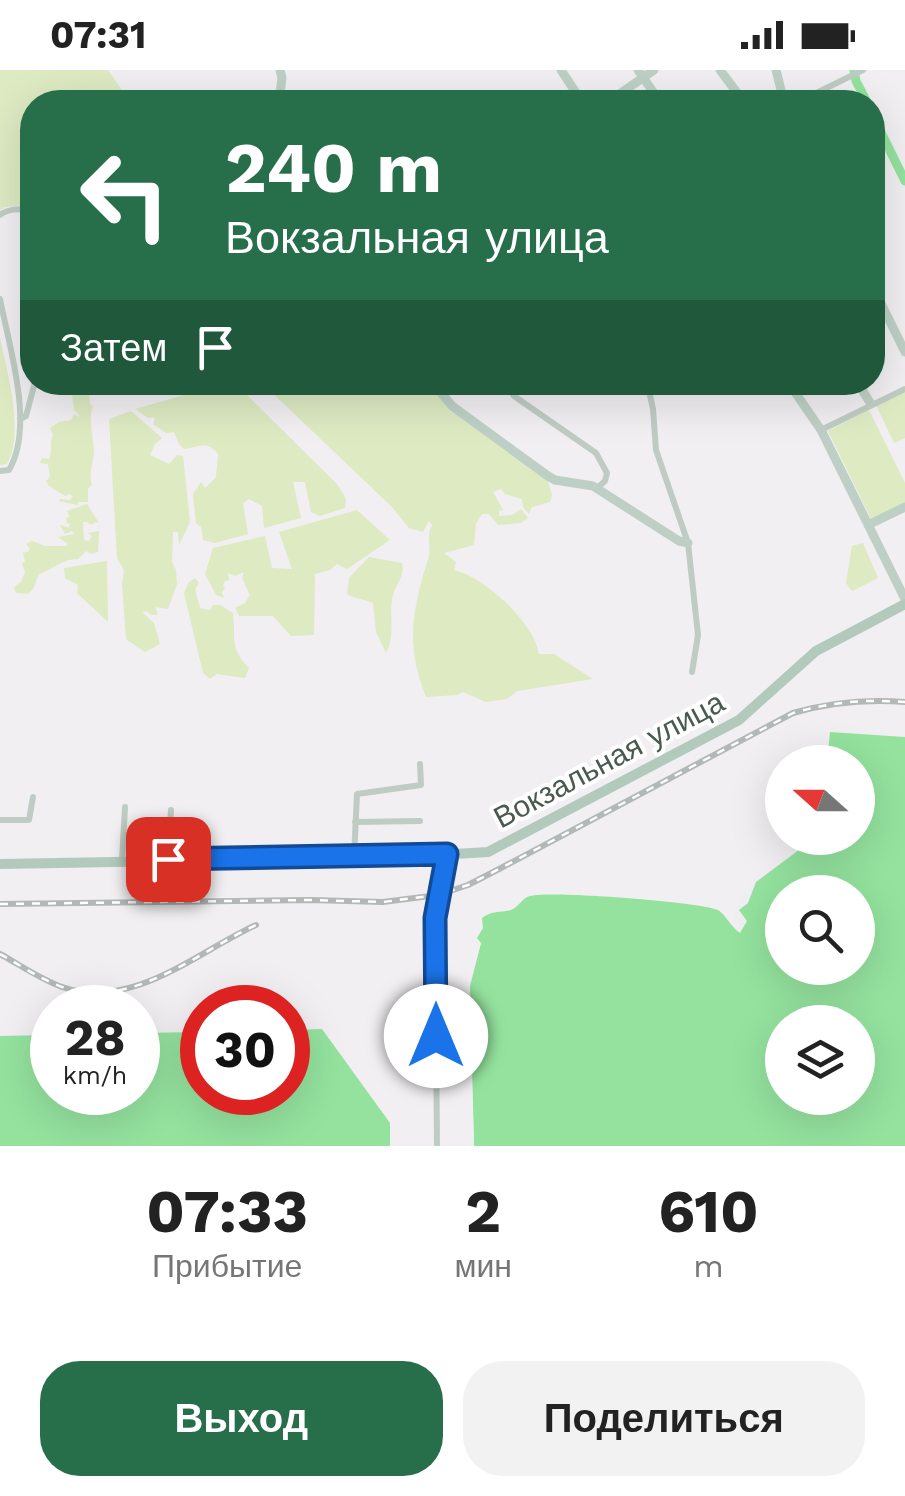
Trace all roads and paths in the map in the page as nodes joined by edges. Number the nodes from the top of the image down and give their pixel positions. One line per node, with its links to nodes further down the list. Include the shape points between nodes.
1 (654, 70): 3 (main road)
2 (862, 71): 4 (street)
3 (641, 74)
4 (823, 90)
5 (0, 299): 16 (street)
6 (885, 311): 7 (main road)
7 (905, 352)
8 (905, 390): 15 (street)
9 (32, 395): 16 (street)
10 (443, 395): 19 (main road, via 548,476)
11 (513, 395): 19 (street, via 596,453 608,473)
12 (650, 395): 22 (street, via 656,450)
13 (797, 395): 17 (main road)
14 (865, 395): 15 (main road)
15 (871, 404): 17 (street)
16 (20, 419): 18 (street, via 15,459)
17 (821, 430): 21 (main road)
18 (0, 471)
19 (597, 488): 22 (main road)
20 (905, 508): 21 (main road)
21 (868, 525): 23 (main road)
22 (688, 543): 24 (street, via 698,635)
23 (905, 602): 32 (main road, Вокзальная улица, via 816,651 722,730 498,848)
24 (692, 672)
25 (420, 764): 31 (street, via 421,786 356,794)
26 (33, 798): 29 (street, via 30,820)
27 (124, 807): 35 (street)
28 (171, 810): 34 (street)
29 (0, 820)
30 (420, 821): 31 (street)
31 (355, 822): 33 (street)
32 (447, 854): 33 (main road, Вокзальная улица); 37 (street, via 435,918)
33 (354, 858): 34 (main road, Вокзальная улица)
34 (168, 859): 35 (main road, Вокзальная улица)
35 (122, 860): 36 (main road, Вокзальная улица)
36 (0, 864)
37 (438, 1146)

